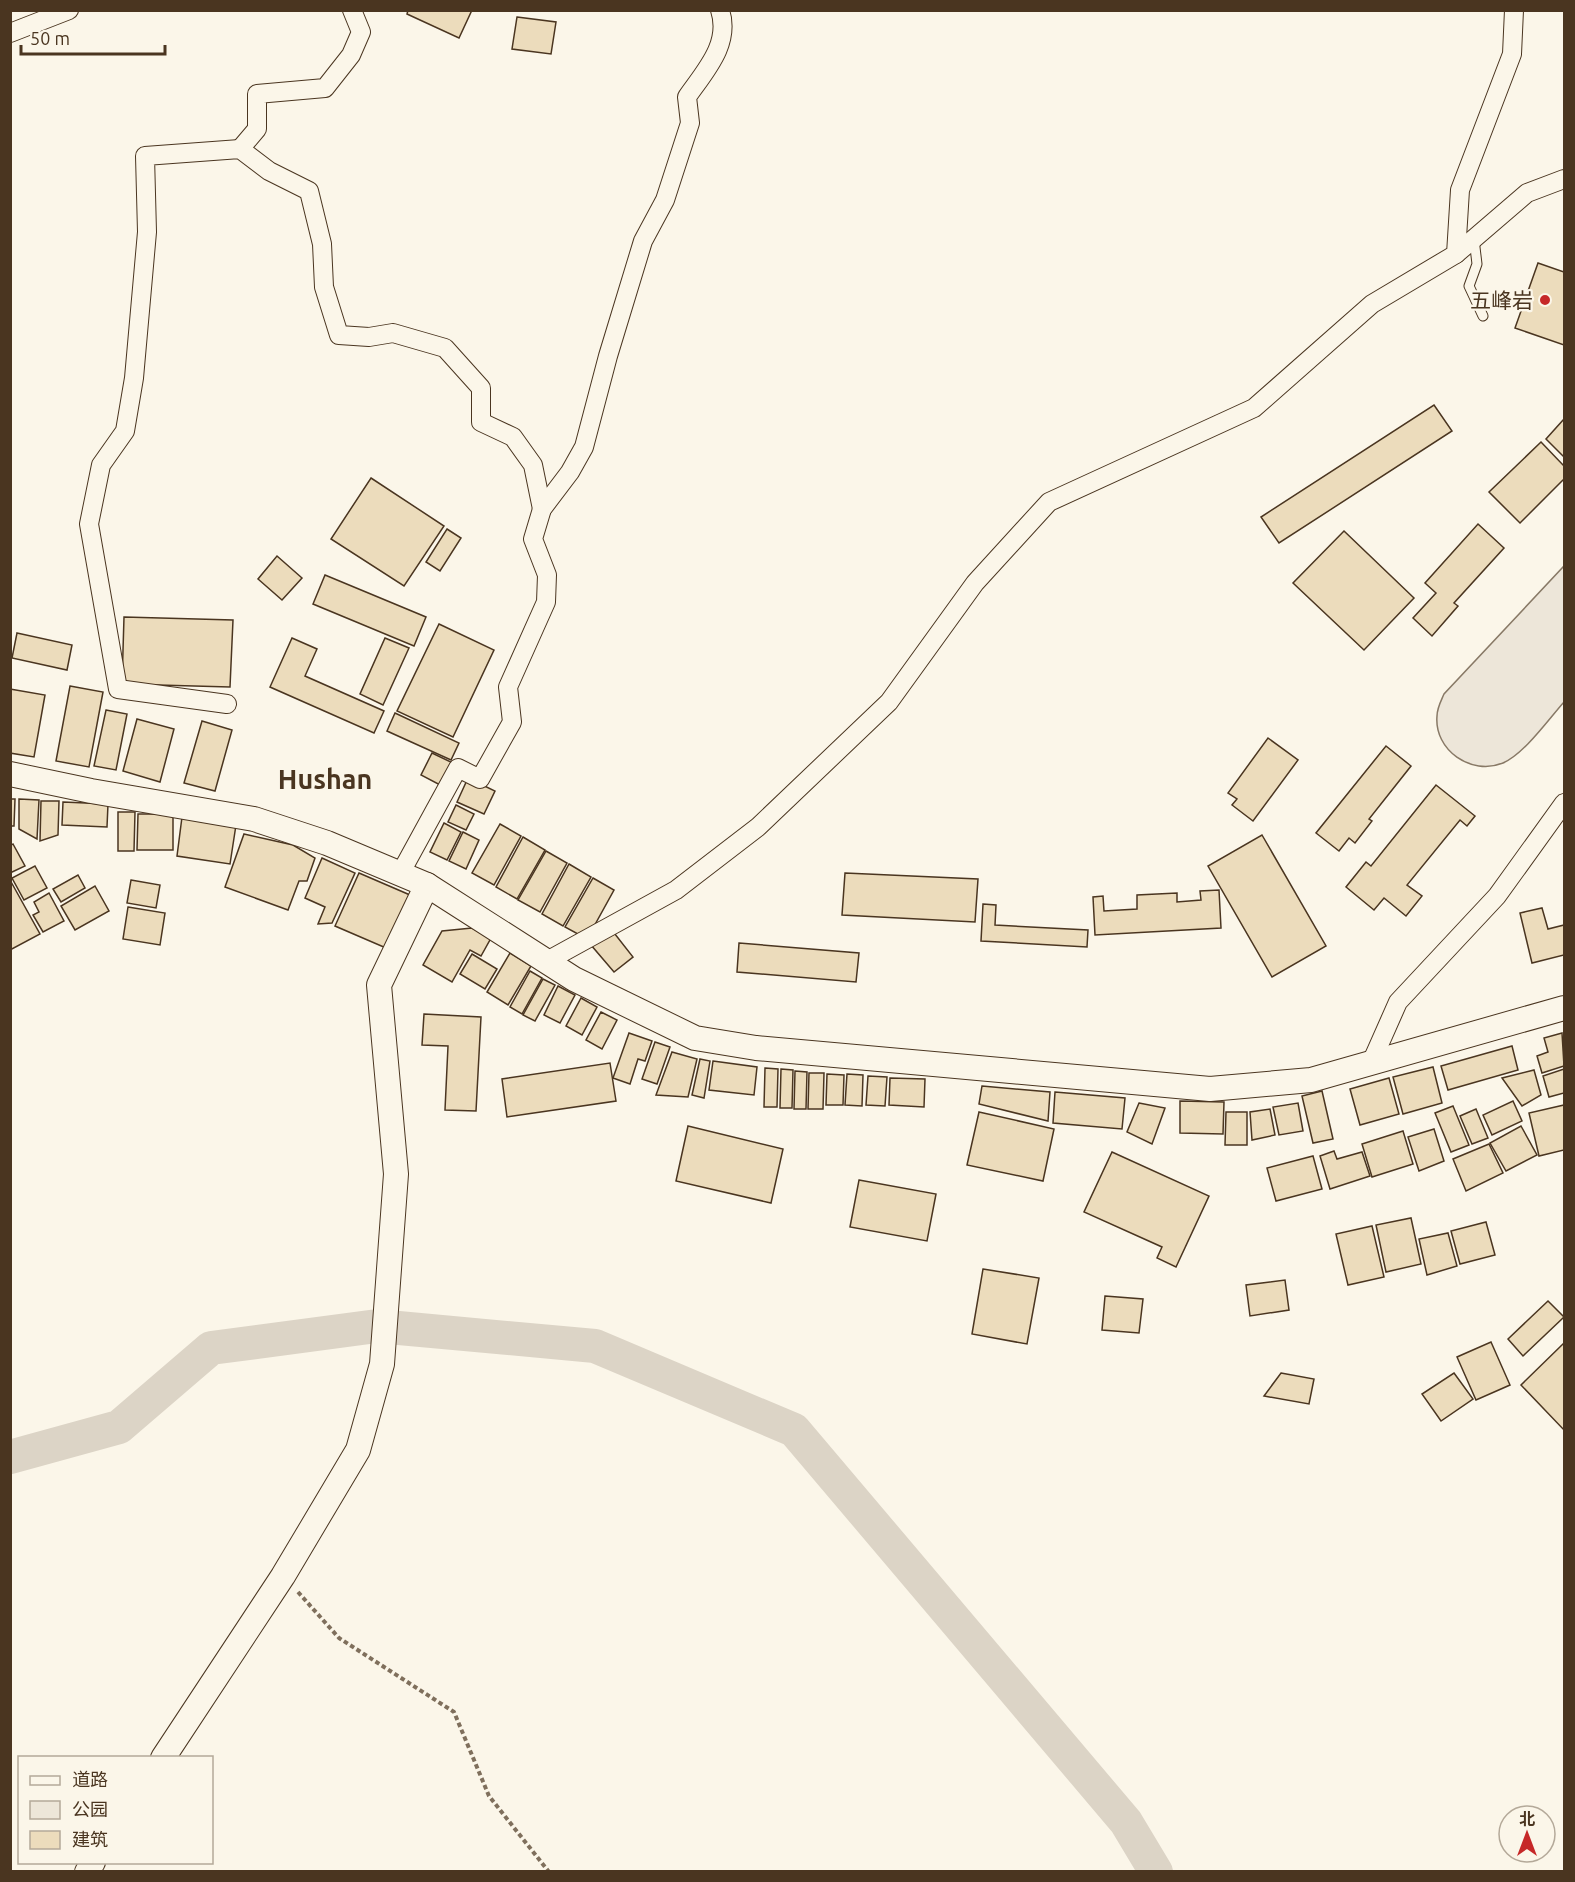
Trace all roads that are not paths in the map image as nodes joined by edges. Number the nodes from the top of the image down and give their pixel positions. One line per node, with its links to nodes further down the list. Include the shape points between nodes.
1 (69, 10): 5 (street)
2 (352, 10): 6 (street, via 361,32 351,55 325,88 257,94 257,129)
3 (720, 10): 11 (street, via 720,50 687,97 690,123 665,200 643,242 584,447)
4 (1514, 10): 9 (street, via 1512,54 1460,190)
5 (10, 33)
6 (240, 148): 11 (street, via 269,171 309,191 322,244 324,287 339,335 369,337 393,333 445,348 481,388 481,422 513,437 533,465); 12 (street, via 145,156 147,232 134,378 125,430 101,465 89,524 118,689)
7 (1564, 179): 8 (street, via 1527,193)
8 (1474, 239): 9 (street); 10 (lane, via 1477,264 1469,286)
9 (1456, 254): 17 (street, via 1372,304 1254,408 1049,502 975,583 889,702 758,827 676,890)
10 (1483, 316)
11 (542, 509): 15 (street, via 533,539 547,575 546,602 508,687 512,722 480,779 458,768)
12 (227, 704)
13 (10, 774): 15 (street, via 254,819 327,843)
14 (1564, 803): 19 (street, via 1497,896 1398,1002)
15 (400, 874): 16 (street)
16 (427, 885): 17 (street); 20 (street, via 379,985 396,1174 382,1364 358,1450 284,1576)
17 (547, 962): 19 (street, via 695,1038 756,1048 1210,1089 1311,1080)
18 (1564, 1008): 19 (street)
19 (1371, 1063)
20 (164, 1756)

